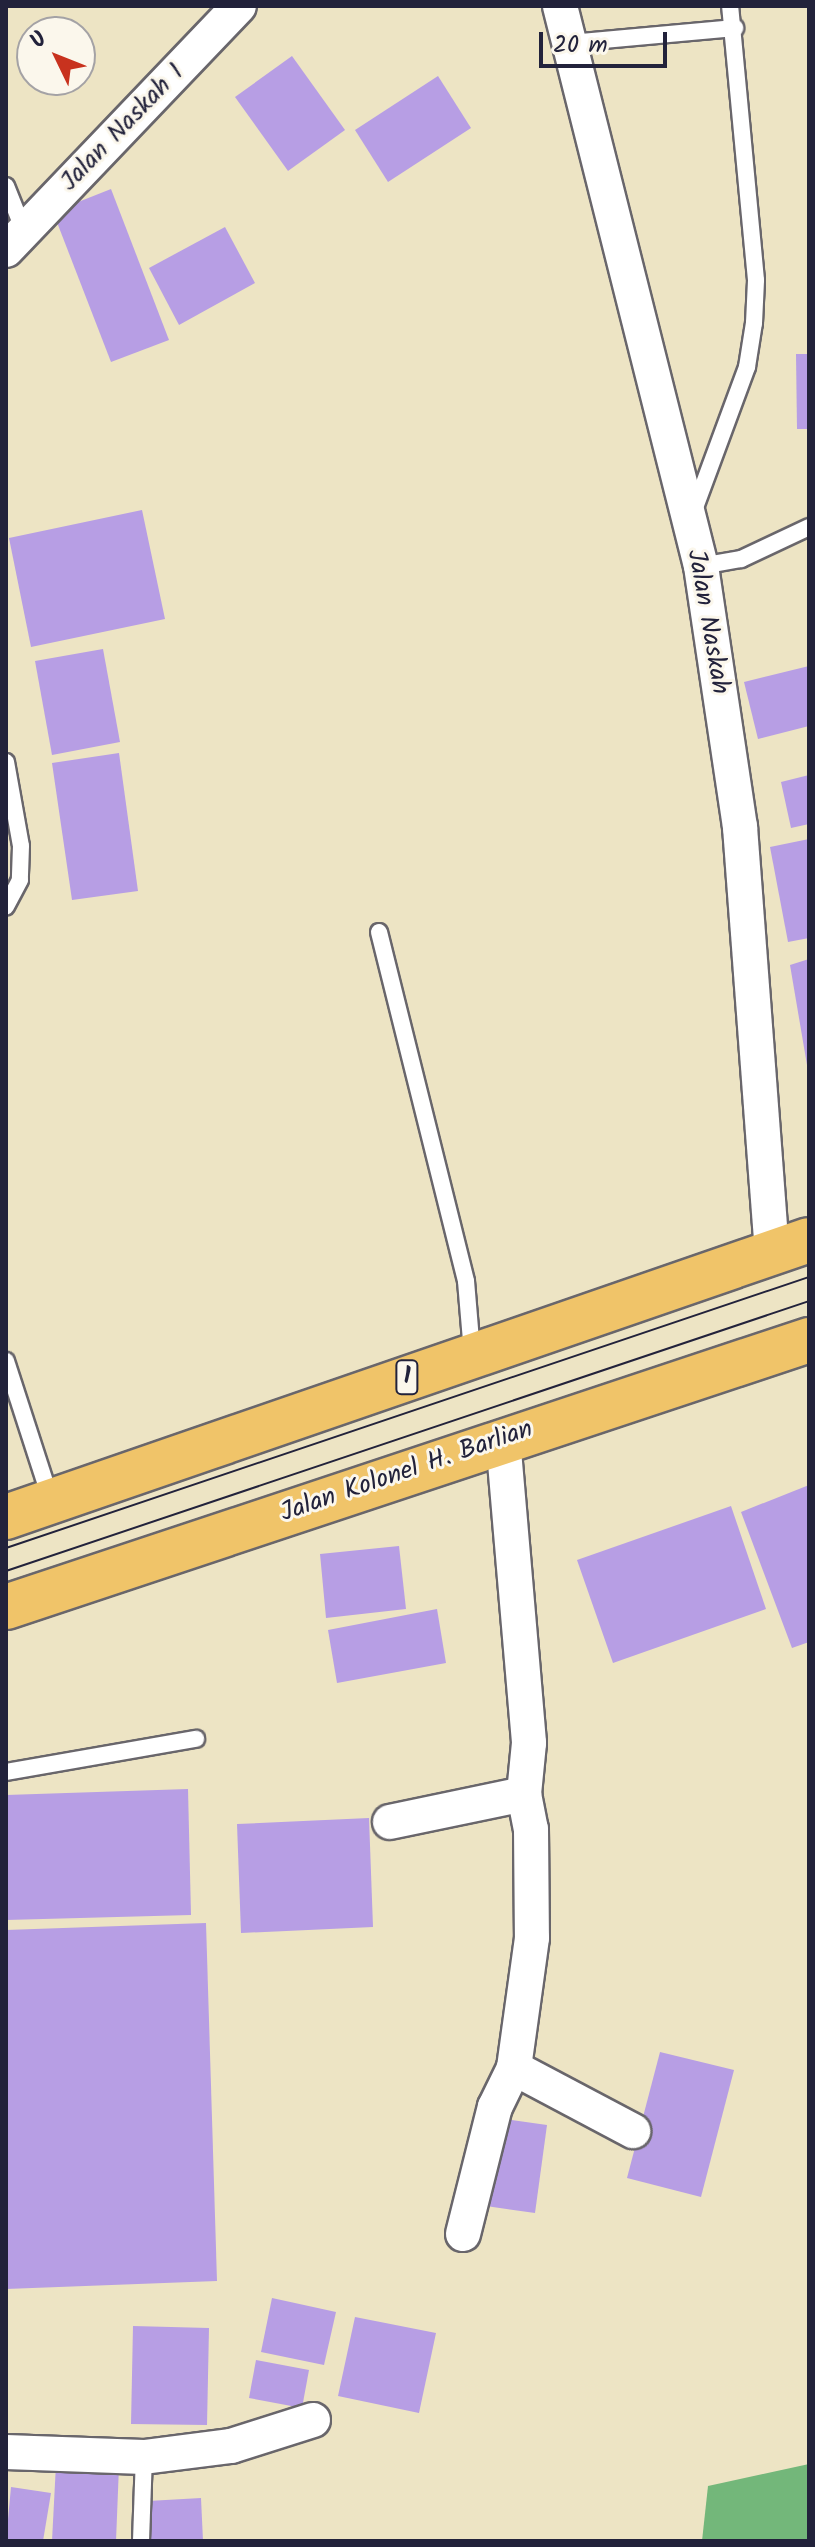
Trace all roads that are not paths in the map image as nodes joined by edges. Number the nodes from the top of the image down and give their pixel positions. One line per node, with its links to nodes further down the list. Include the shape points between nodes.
1 (239, 6): 7 (street, Jalan Naskah 1)
2 (560, 6): 5 (street, Jalan Naskah)
3 (730, 6): 4 (lane)
4 (735, 28): 5 (lane); 8 (lane, via 756,280 754,323 747,367)
5 (570, 43): 8 (street, Jalan Naskah)
6 (6, 186): 7 (lane)
7 (15, 241)
8 (688, 525): 10 (street, Jalan Naskah)
9 (809, 527): 10 (lane, via 741,559)
10 (701, 566): 14 (street, Jalan Naskah, via 740,827)
11 (6, 762): 12 (lane, via 21,846 20,880)
12 (6, 906)
13 (379, 932): 16 (lane, via 466,1281)
14 (790, 1246): 16 (highway, 1)
15 (809, 1340): 18 (highway, Jalan Kolonel H. Barlian)
16 (472, 1354): 19 (highway, 1)
17 (6, 1361): 19 (lane)
18 (503, 1439): 21 (highway, Jalan Kolonel H. Barlian); 24 (street, via 529,1743)
19 (51, 1502): 20 (highway, 1)
20 (6, 1517)
21 (6, 1607)
22 (196, 1739): 23 (lane)
23 (6, 1772)
24 (524, 1794): 25 (street); 26 (street, via 531,1829 532,1938)
25 (390, 1822)
26 (514, 2068): 27 (street); 28 (street, via 495,2107)
27 (633, 2131)
28 (463, 2234)
29 (313, 2420): 31 (street, via 231,2446)
30 (6, 2452): 31 (street)
31 (144, 2457): 32 (lane)
32 (141, 2541)

